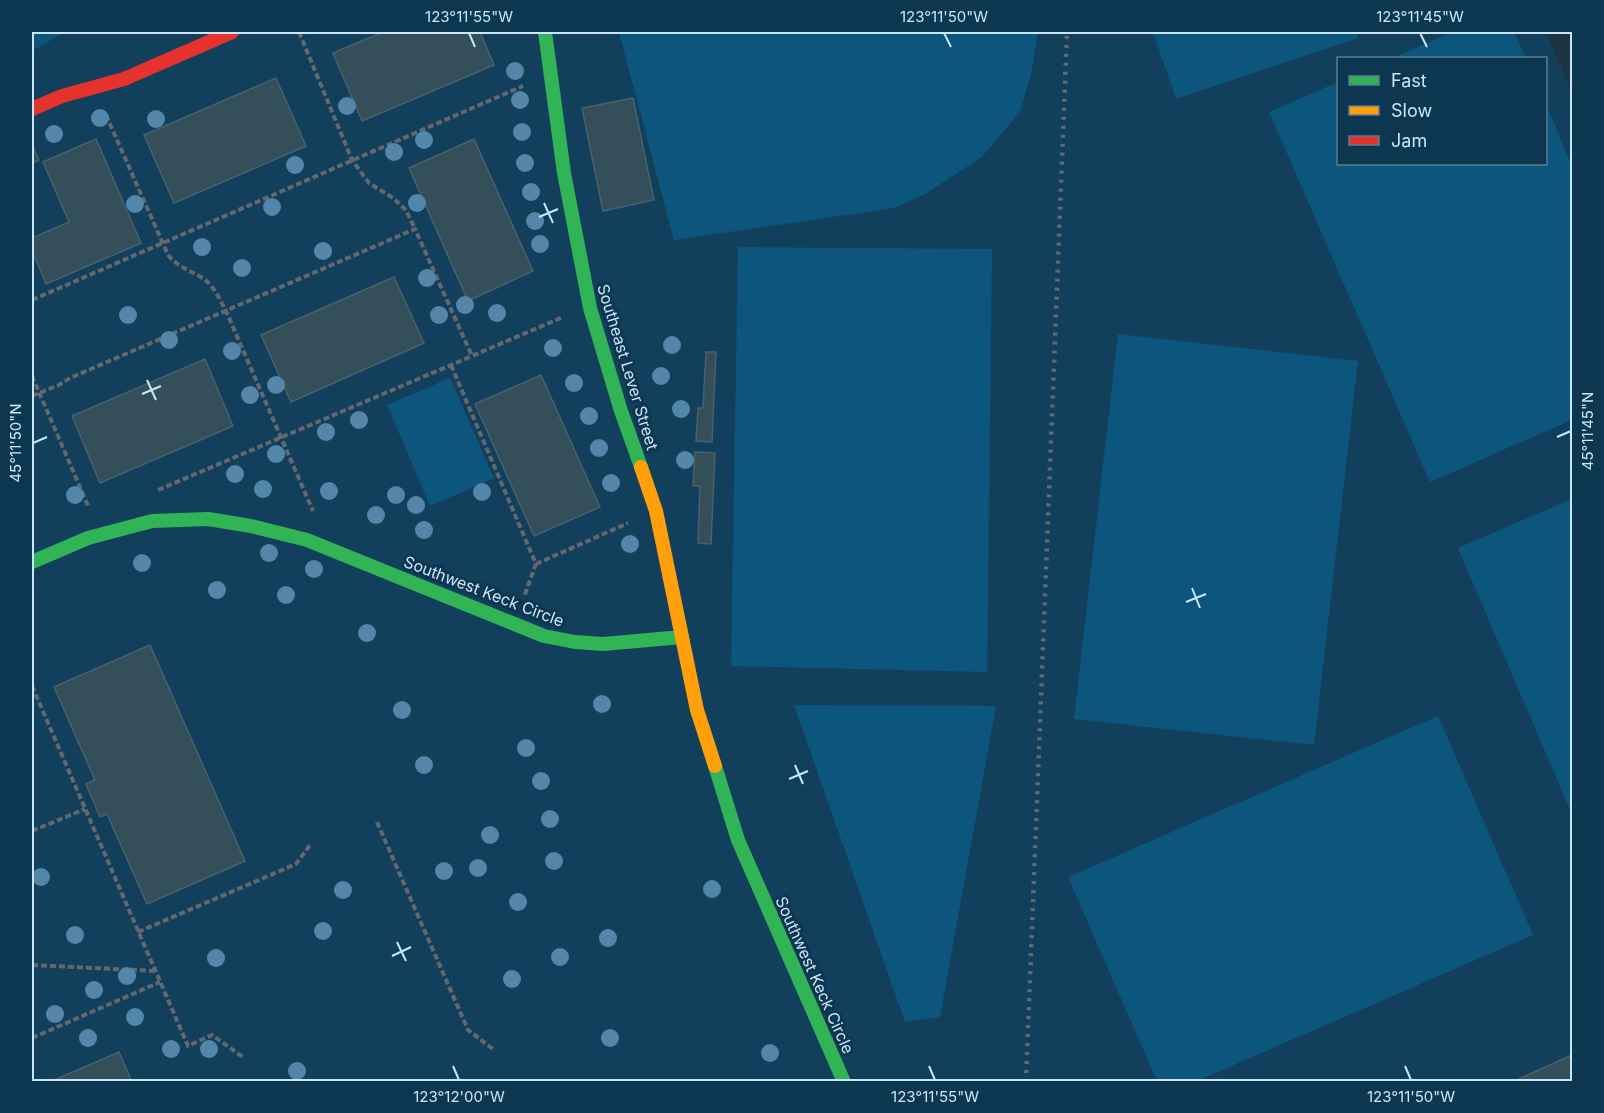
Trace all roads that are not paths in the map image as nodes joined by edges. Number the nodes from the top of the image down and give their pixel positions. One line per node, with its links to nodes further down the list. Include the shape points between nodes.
1 (232, 32): 3 (street, via 124,79 62,96)
2 (545, 32): 5 (street, Southeast Lever Street, via 564,173 591,308 656,511)
3 (32, 109)
4 (32, 562): 5 (street, Southwest Keck Circle, via 88,538 152,521 208,519 307,540 544,636 603,644)
5 (682, 638): 6 (street, Southwest Keck Circle, via 697,710 738,840)
6 (844, 1082)

